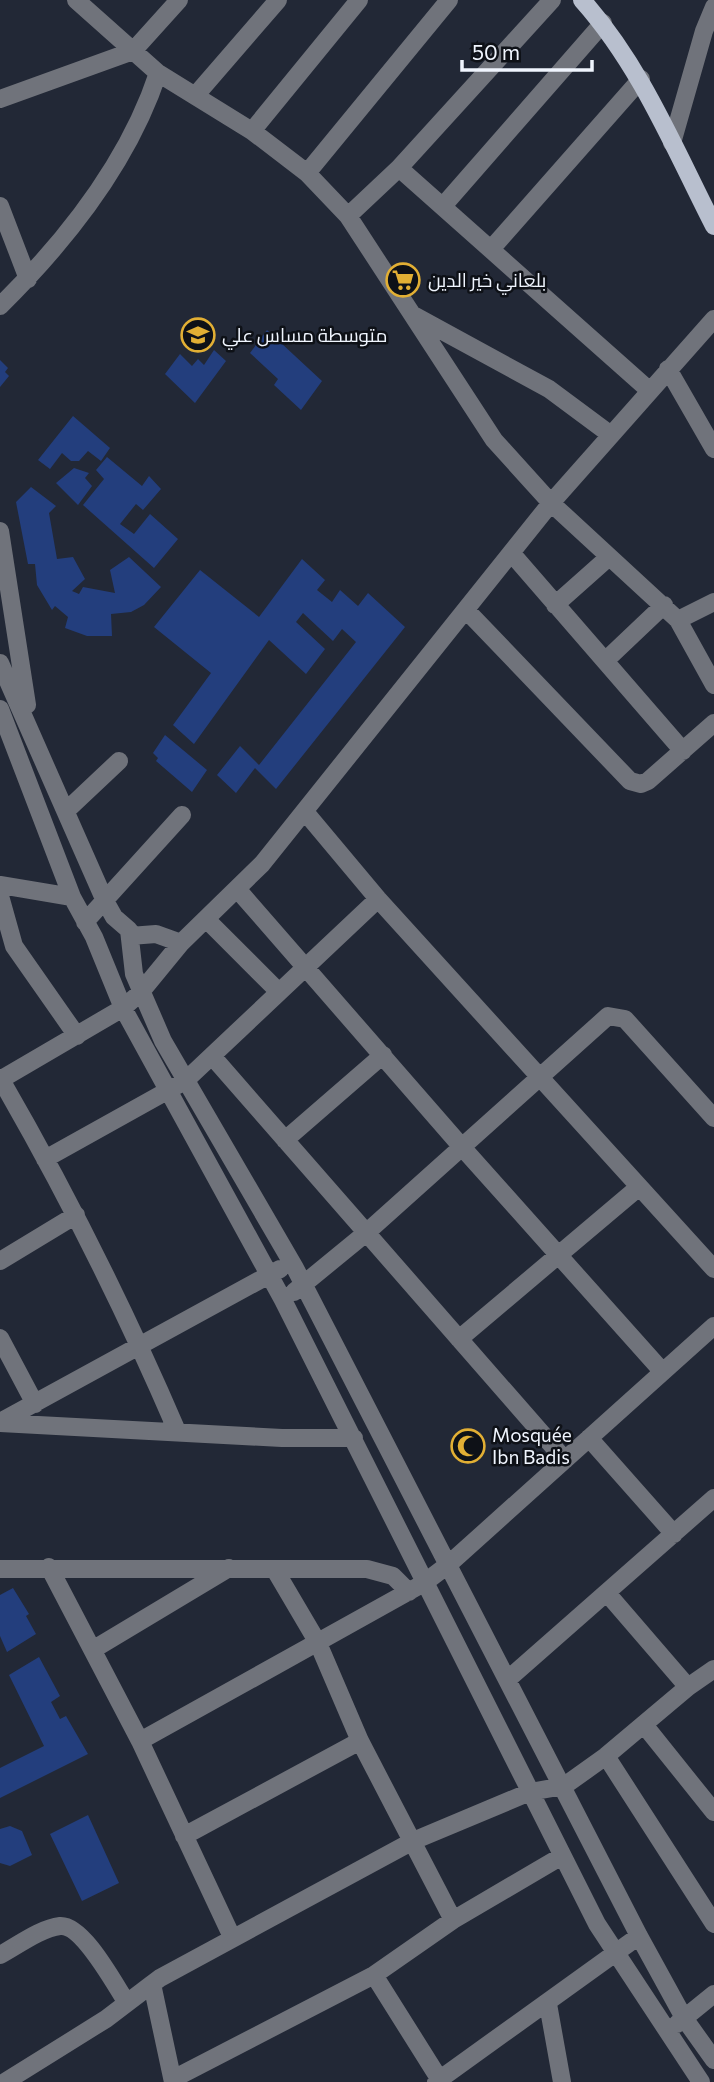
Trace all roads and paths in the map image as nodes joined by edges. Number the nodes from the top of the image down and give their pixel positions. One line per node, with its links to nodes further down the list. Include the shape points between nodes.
1 (76, 0): 10 (street)
2 (179, 0): 10 (street)
3 (278, 0): 13 (street)
4 (359, 0): 15 (street)
5 (449, 0): 18 (street)
6 (552, 0): 17 (street)
7 (582, 0): 9 (main road)
8 (714, 7): 16 (street)
9 (603, 23): 12 (main road); 20 (street)
10 (133, 51): 11 (street); 14 (street)
11 (158, 73): 13 (street); 24 (street, via 116,160)
12 (641, 79): 16 (main road); 23 (street)
13 (195, 96): 15 (street)
14 (0, 99)
15 (252, 131): 18 (street)
16 (672, 143): 22 (main road)
17 (400, 168): 20 (street); 21 (street)
18 (307, 173): 21 (street)
19 (0, 206): 24 (street)
20 (443, 206): 23 (street)
21 (348, 216): 26 (street)
22 (714, 226)
23 (492, 248): 29 (street)
24 (28, 279): 25 (street)
25 (0, 306)
26 (415, 316): 30 (street, via 549,389); 32 (street, via 494,440)
27 (714, 319): 28 (street)
28 (668, 369): 29 (street); 31 (street)
29 (650, 391): 30 (street)
30 (611, 435): 32 (street)
31 (714, 449)
32 (551, 503): 34 (street); 35 (street)
33 (0, 531): 46 (street)
34 (513, 555): 38 (street); 39 (street)
35 (609, 557): 37 (street); 38 (street)
36 (714, 602): 40 (street)
37 (664, 605): 40 (street); 41 (street)
38 (555, 606): 41 (street)
39 (467, 611): 48 (street, via 630,781 645,783); 51 (street)
40 (678, 620): 43 (street)
41 (605, 661): 48 (street)
42 (0, 663): 46 (street)
43 (714, 685)
44 (0, 709): 47 (street)
45 (714, 723): 48 (street)
46 (31, 730): 50 (street)
47 (5, 739): 56 (street)
48 (683, 751)
49 (119, 761): 50 (street)
50 (67, 810): 58 (street)
51 (306, 813): 54 (street); 57 (street)
52 (182, 815): 58 (street)
53 (0, 885): 56 (street)
54 (238, 890): 59 (street); 63 (street)
55 (0, 896): 67 (street, via 14,946)
56 (72, 897): 60 (street)
57 (378, 899): 63 (street); 70 (street)
58 (105, 901): 60 (street); 61 (street)
59 (206, 919): 62 (street); 64 (street)
60 (85, 922): 66 (street)
61 (130, 936): 62 (street, via 156,934); 65 (street, via 131,964)
62 (181, 943): 65 (street)
63 (305, 965): 64 (street); 68 (street)
64 (279, 992): 69 (street)
65 (140, 993): 66 (street); 72 (street)
66 (123, 1008): 67 (street); 73 (street)
67 (77, 1036): 71 (street)
68 (383, 1055): 75 (street); 76 (street)
69 (212, 1056): 72 (street); 75 (street)
70 (538, 1076): 74 (street, via 608,1016 620,1016); 76 (street); 78 (street)
71 (0, 1079): 77 (street)
72 (185, 1081): 73 (street); 83 (street)
73 (168, 1090): 77 (street); 85 (street)
74 (714, 1118)
75 (285, 1140): 80 (street)
76 (461, 1146): 80 (street); 81 (street)
77 (45, 1158): 79 (street)
78 (639, 1187): 81 (street); 84 (street)
79 (76, 1215): 82 (street); 91 (street)
80 (366, 1233): 86 (street); 90 (street)
81 (558, 1254): 90 (street); 92 (street)
82 (0, 1261)
83 (292, 1262): 85 (street); 86 (street)
84 (714, 1269)
85 (270, 1275): 87 (street); 91 (street)
86 (303, 1286): 87 (street); 101 (street)
87 (283, 1300): 96 (street)
88 (714, 1325): 92 (street)
89 (0, 1338): 93 (street)
90 (459, 1339): 98 (street)
91 (140, 1344): 93 (street); 95 (street)
92 (662, 1371): 97 (street)
93 (35, 1404): 94 (street)
94 (0, 1422): 95 (street)
95 (177, 1431): 96 (street)
96 (354, 1438): 106 (street)
97 (589, 1438): 98 (street); 100 (street)
98 (565, 1461): 101 (street)
99 (714, 1498): 100 (street)
100 (674, 1534): 107 (street)
101 (449, 1564): 106 (street); 111 (street)
102 (49, 1567): 103 (street); 104 (street); 109 (street)
103 (229, 1568): 105 (street); 109 (street)
104 (0, 1569)
105 (275, 1570): 106 (street, via 381,1571); 108 (street)
106 (416, 1587): 108 (street); 118 (street)
107 (607, 1593): 111 (street); 112 (street)
108 (318, 1643): 114 (street); 115 (street)
109 (94, 1649): 114 (street)
110 (714, 1670): 112 (street)
111 (506, 1680): 117 (street)
112 (688, 1686): 113 (street)
113 (645, 1726): 116 (street); 119 (street)
114 (140, 1741): 120 (street)
115 (360, 1741): 120 (street); 121 (street)
116 (606, 1756): 117 (street); 124 (street)
117 (564, 1786): 118 (street); 125 (street)
118 (530, 1792): 121 (street); 122 (street)
119 (714, 1812)
120 (184, 1836): 126 (street)
121 (414, 1841): 123 (street); 126 (street)
122 (562, 1856): 123 (street); 127 (street)
123 (453, 1920): 129 (street)
124 (714, 1924)
125 (639, 1936): 127 (street); 134 (street)
126 (232, 1937): 130 (street)
127 (614, 1952): 133 (street); 135 (street)
128 (0, 1955): 132 (street, via 56,1927 68,1927 83,1937)
129 (374, 1975): 137 (street); 139 (street)
130 (152, 1984): 132 (street); 137 (street)
131 (714, 1994): 134 (street)
132 (127, 2003): 138 (street)
133 (548, 2004): 139 (street); 140 (street)
134 (684, 2018): 135 (street); 136 (street)
135 (667, 2034): 141 (street)
136 (714, 2060)
137 (173, 2080)
138 (9, 2081)
139 (438, 2081)
140 (559, 2082)
141 (701, 2082)

